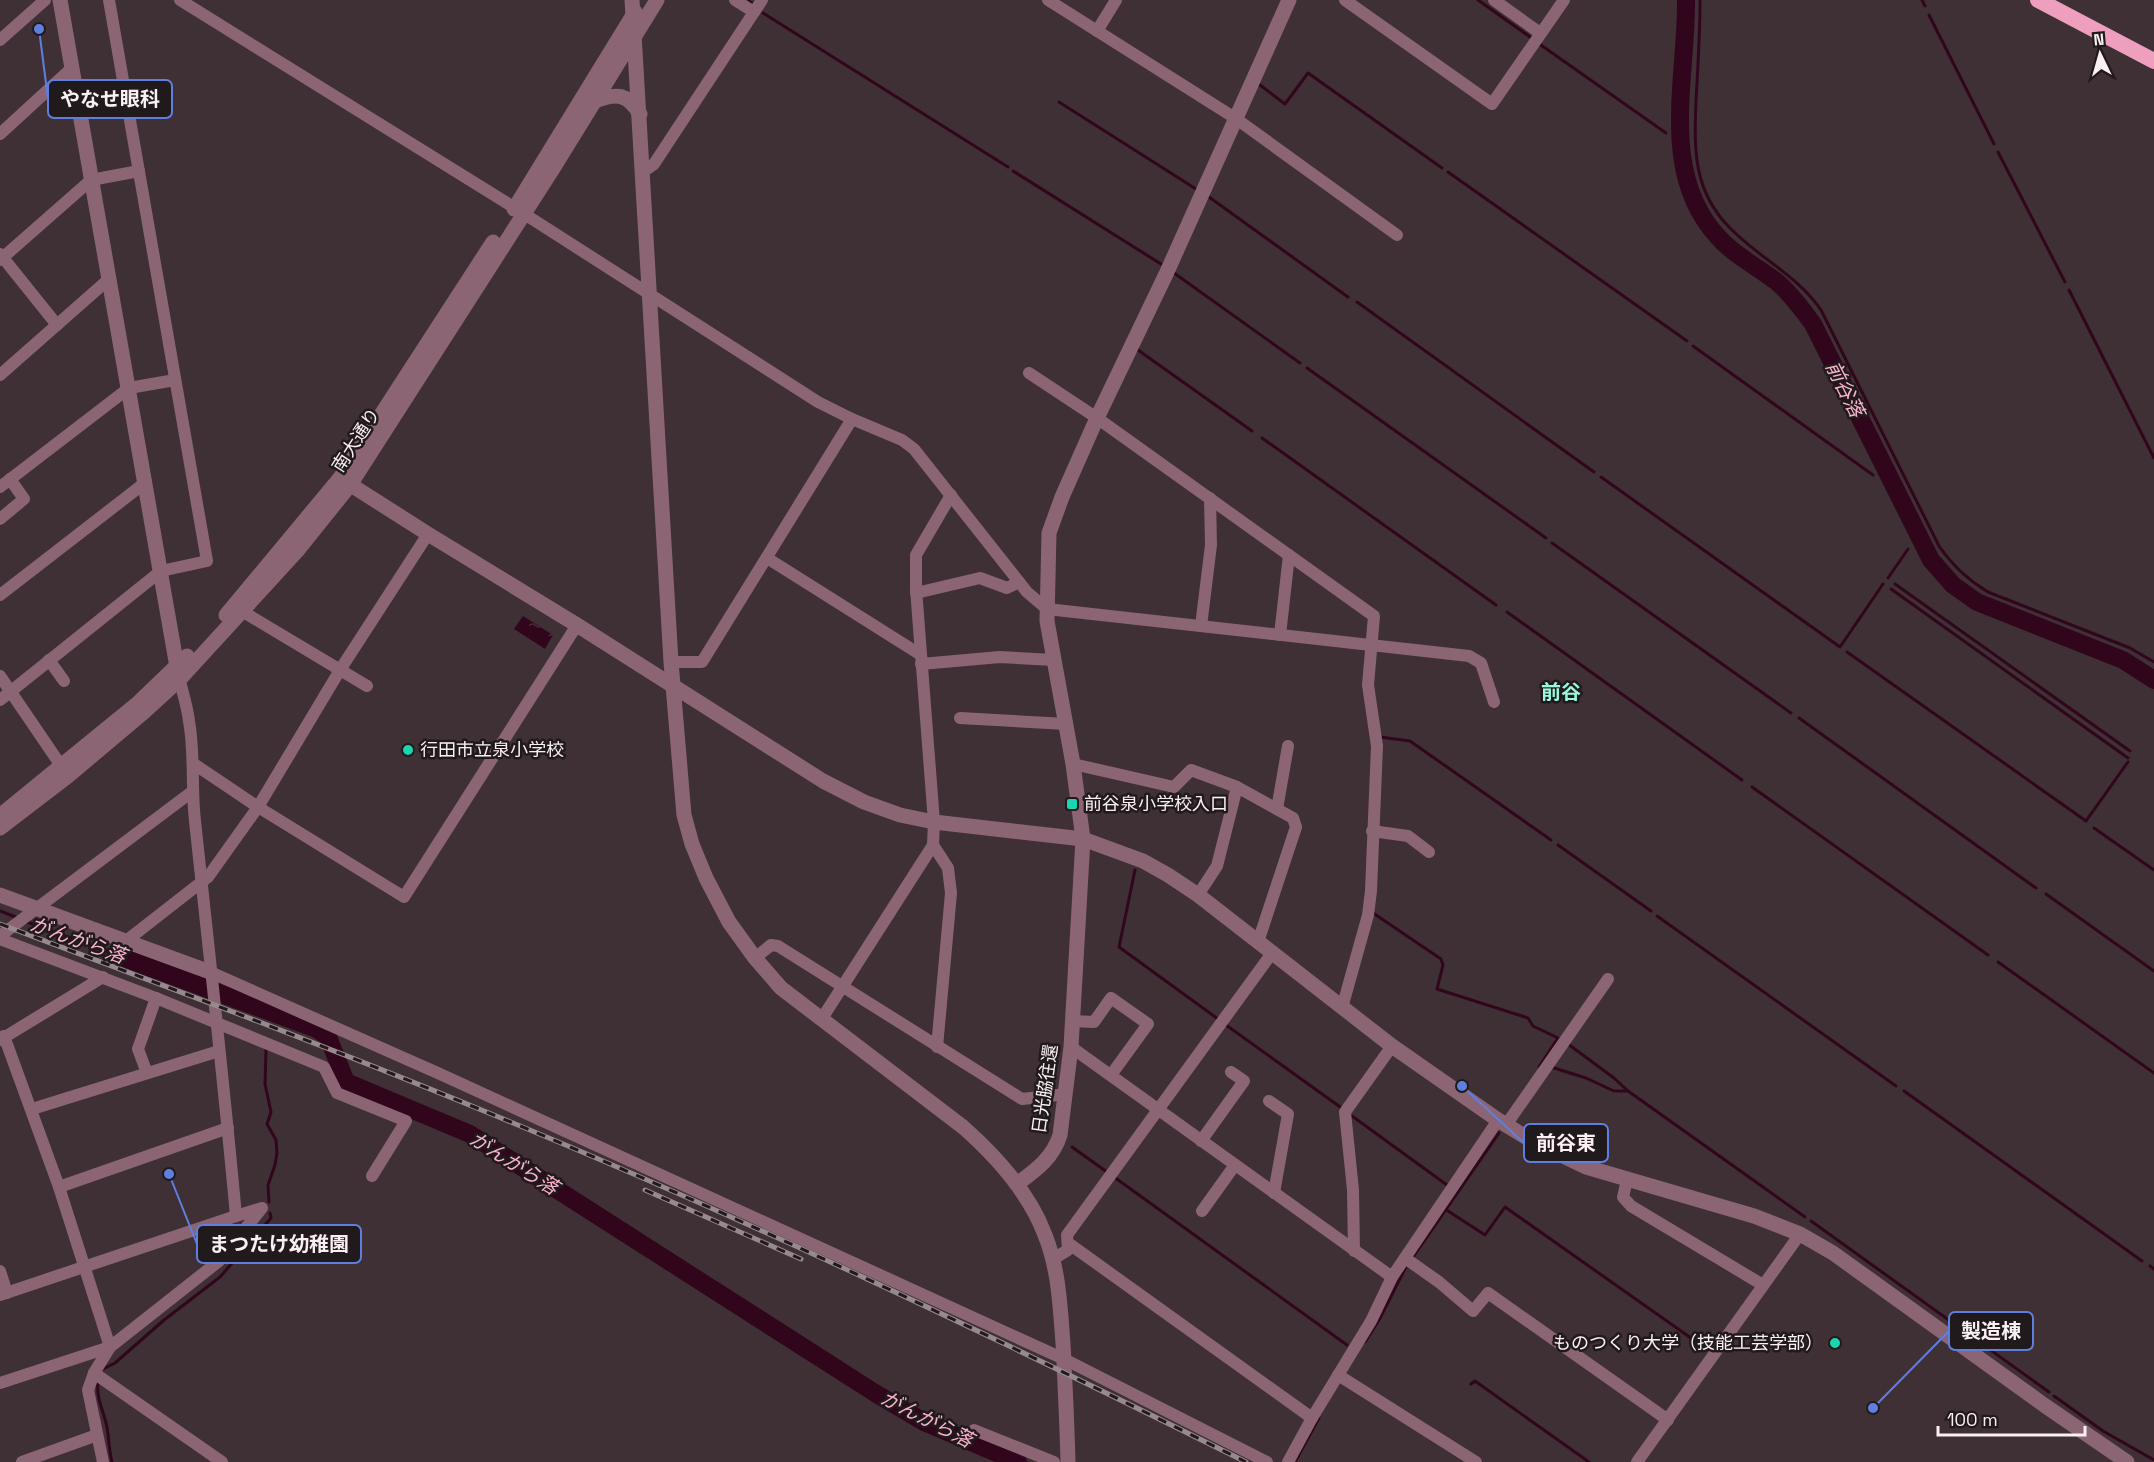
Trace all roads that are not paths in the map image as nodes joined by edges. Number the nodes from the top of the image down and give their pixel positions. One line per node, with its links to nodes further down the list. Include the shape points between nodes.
1 (45, 0): 21 (street)
2 (60, 0): 23 (street)
3 (109, 0): 28 (street)
4 (180, 0): 31 (street)
5 (643, 0): 16 (street, 南大通り)
6 (657, 0): 20 (street, 南大通り)
7 (735, 0): 17 (street)
8 (762, 0): 17 (street)
9 (1048, 0): 18 (street)
10 (1116, 0): 18 (street)
11 (1289, 0): 26 (street, 日光脇往還)
12 (1345, 0): 19 (street, via 1492,104)
13 (1494, 0): 19 (street)
14 (1564, 0): 19 (street)
15 (2040, 1): 22 (highway)
16 (633, 7): 20 (street); 31 (street, 南大通り)
17 (754, 12): 29 (street, via 654,164)
18 (1097, 31): 26 (street)
19 (1539, 34)
20 (635, 36): 24 (street, 南大通り); 25 (street)
21 (0, 40)
22 (2154, 61)
23 (72, 68): 27 (street); 30 (street)
24 (595, 100): 25 (street, via 616,95 626,98); 31 (street, 南大通り, via 554,167)
25 (640, 114): 29 (street)
26 (1236, 118): 32 (street); 41 (street, 日光脇往還)
27 (0, 134)
28 (139, 171): 30 (street); 39 (street)
29 (644, 171): 35 (street)
30 (91, 180): 33 (street); 34 (street)
31 (519, 211): 35 (street); 43 (street, 南大通り)
32 (1397, 235)
33 (1, 257): 36 (street)
34 (109, 279): 36 (street); 40 (street)
35 (651, 296): 42 (street, via 818,402); 65 (street)
36 (57, 325): 38 (street)
37 (1029, 373): 41 (street)
38 (0, 375)
39 (175, 380): 40 (street); 52 (street, via 207,561)
40 (129, 388): 44 (street); 45 (street)
41 (1097, 418): 47 (street); 57 (street, 日光脇往還, via 1049,533)
42 (852, 419): 46 (street, via 903,440); 51 (street)
43 (345, 481): 49 (street); 56 (street, 南大通り, via 297,551)
44 (146, 482): 52 (street); 55 (street)
45 (5, 483): 48 (street, via 24,499)
46 (951, 495): 53 (street); 54 (street, via 916,555)
47 (1210, 498): 50 (street); 59 (street, via 1211,545)
48 (0, 519)
49 (428, 534): 58 (street); 66 (street)
50 (1289, 555): 60 (street); 61 (street, via 1374,616)
51 (766, 558): 63 (street); 65 (street, via 702,662)
52 (161, 571): 62 (street); 67 (street)
53 (1019, 582): 54 (street, via 1007,588 980,578); 57 (street)
54 (916, 593): 63 (street)
55 (0, 595)
56 (239, 609): 66 (street); 67 (street, 南大通り)
57 (1047, 609): 59 (street); 64 (street, 日光脇往還)
58 (577, 625): 71 (street); 83 (street, via 405,897)
59 (1202, 626): 60 (street)
60 (1280, 635): 61 (street)
61 (1372, 645): 74 (street, via 1469,656 1481,663); 88 (street, via 1368,685 1377,746)
62 (49, 660): 69 (street); 72 (street)
63 (921, 660): 64 (street); 86 (street)
64 (1054, 660): 76 (street, 日光脇往還)
65 (671, 662): 71 (street)
66 (340, 670): 70 (street); 83 (street)
67 (178, 673): 78 (street); 80 (street, 南大通り)
68 (0, 676): 72 (street)
69 (64, 681)
70 (367, 686)
71 (673, 686): 86 (street, via 823,781 900,815); 100 (street, via 684,815 692,844 717,900)
72 (11, 692): 73 (street); 80 (street)
73 (0, 700)
74 (1494, 702)
75 (960, 718): 76 (street)
76 (1066, 724): 79 (street, 日光脇往還)
77 (1288, 746): 84 (street)
78 (194, 764): 82 (street); 83 (street)
79 (1073, 764): 81 (street, via 1174,787 1191,770); 89 (street, 日光脇往還)
80 (65, 772): 85 (street, 南大通り); 87 (street, 南大通り)
81 (1237, 788): 84 (street); 94 (street, via 1216,866)
82 (193, 791): 92 (street); 95 (street)
83 (258, 807): 92 (street)
84 (1277, 809): 98 (street, via 1293,818 1296,827)
85 (0, 816)
86 (934, 822): 89 (street); 90 (street)
87 (0, 828)
88 (1372, 831): 91 (street, via 1408,836); 106 (street, via 1368,915)
89 (1083, 839): 94 (street, via 1143,861); 108 (street, 日光脇往還)
90 (933, 845): 104 (street); 112 (street, via 948,868 951,892)
91 (1429, 852)
92 (202, 883): 97 (street); 101 (street)
93 (0, 895): 95 (street)
94 (1198, 895): 98 (street)
95 (38, 909): 96 (street); 97 (street)
96 (0, 938): 102 (street)
97 (126, 941): 101 (street)
98 (1258, 942): 99 (street)
99 (1272, 953): 106 (street); 121 (street)
100 (755, 958): 104 (street, via 771,945 778,946); 107 (street, via 781,987)
101 (210, 972): 109 (street); 144 (street)
102 (103, 977): 105 (street); 110 (street)
103 (1608, 980): 122 (street)
104 (843, 986): 107 (street); 112 (street)
105 (156, 998): 109 (street); 116 (street, via 138,1049)
106 (1342, 1008): 111 (street)
107 (821, 1020): 128 (street, via 963,1127 988,1149)
108 (1073, 1020): 113 (street, 日光脇往還); 117 (street, via 1094,1022 1112,998 1148,1024)
109 (217, 1023): 114 (street); 126 (street, via 324,1067 337,1093 406,1121)
110 (2, 1038): 120 (street)
111 (1392, 1046): 122 (street); 135 (street, via 1345,1112)
112 (937, 1047): 118 (street, via 1022,1099)
113 (1071, 1047): 117 (street); 118 (street, 日光脇往還)
114 (219, 1051): 116 (street); 123 (street)
115 (1231, 1072): 124 (street, via 1244,1081)
116 (147, 1074): 120 (street)
117 (1111, 1075): 121 (street)
118 (1066, 1094): 128 (street, 日光脇往還, via 1060,1135 1052,1154)
119 (1269, 1101): 130 (street, via 1288,1114)
120 (32, 1109): 129 (street)
121 (1158, 1110): 124 (street); 134 (street, via 1067,1235)
122 (1502, 1123): 127 (street, via 1557,1154); 136 (street)
123 (228, 1128): 129 (street); 132 (street)
124 (1201, 1141): 125 (street)
125 (1235, 1165): 130 (street); 131 (street)
126 (372, 1176)
127 (1627, 1180): 133 (street, via 1754,1216); 141 (street, via 1623,1197 1628,1203)
128 (1017, 1184): 137 (street, via 1046,1235)
129 (59, 1187): 138 (street)
130 (1274, 1193): 135 (street)
131 (1202, 1211)
132 (236, 1216): 138 (street); 143 (street, via 262,1208 219,1261)
133 (1800, 1234): 141 (street); 161 (street, via 1833,1253)
134 (1068, 1243): 137 (street, via 1068,1250); 148 (street)
135 (1354, 1251): 140 (street)
136 (1405, 1258): 140 (street); 149 (street, via 1473,1311 1488,1293)
137 (1053, 1259): 144 (street, via 1060,1293)
138 (84, 1268): 142 (street); 143 (street)
139 (0, 1271): 142 (street)
140 (1392, 1277): 146 (street)
141 (1763, 1285): 149 (street)
142 (4, 1294)
143 (110, 1347): 145 (street); 147 (street)
144 (1064, 1359): 156 (street); 157 (street)
145 (94, 1373): 151 (street, via 88,1390); 154 (street)
146 (1338, 1375): 148 (street); 159 (street)
147 (0, 1383)
148 (1312, 1418): 158 (street)
149 (1668, 1420): 160 (street)
150 (974, 1430): 155 (street)
151 (97, 1435): 152 (street); 153 (street)
152 (22, 1462)
153 (104, 1462)
154 (222, 1462)
155 (1053, 1462)
156 (1068, 1462)
157 (1267, 1462)
158 (1288, 1462)
159 (1476, 1462)
160 (1637, 1462)
161 (2127, 1462)

